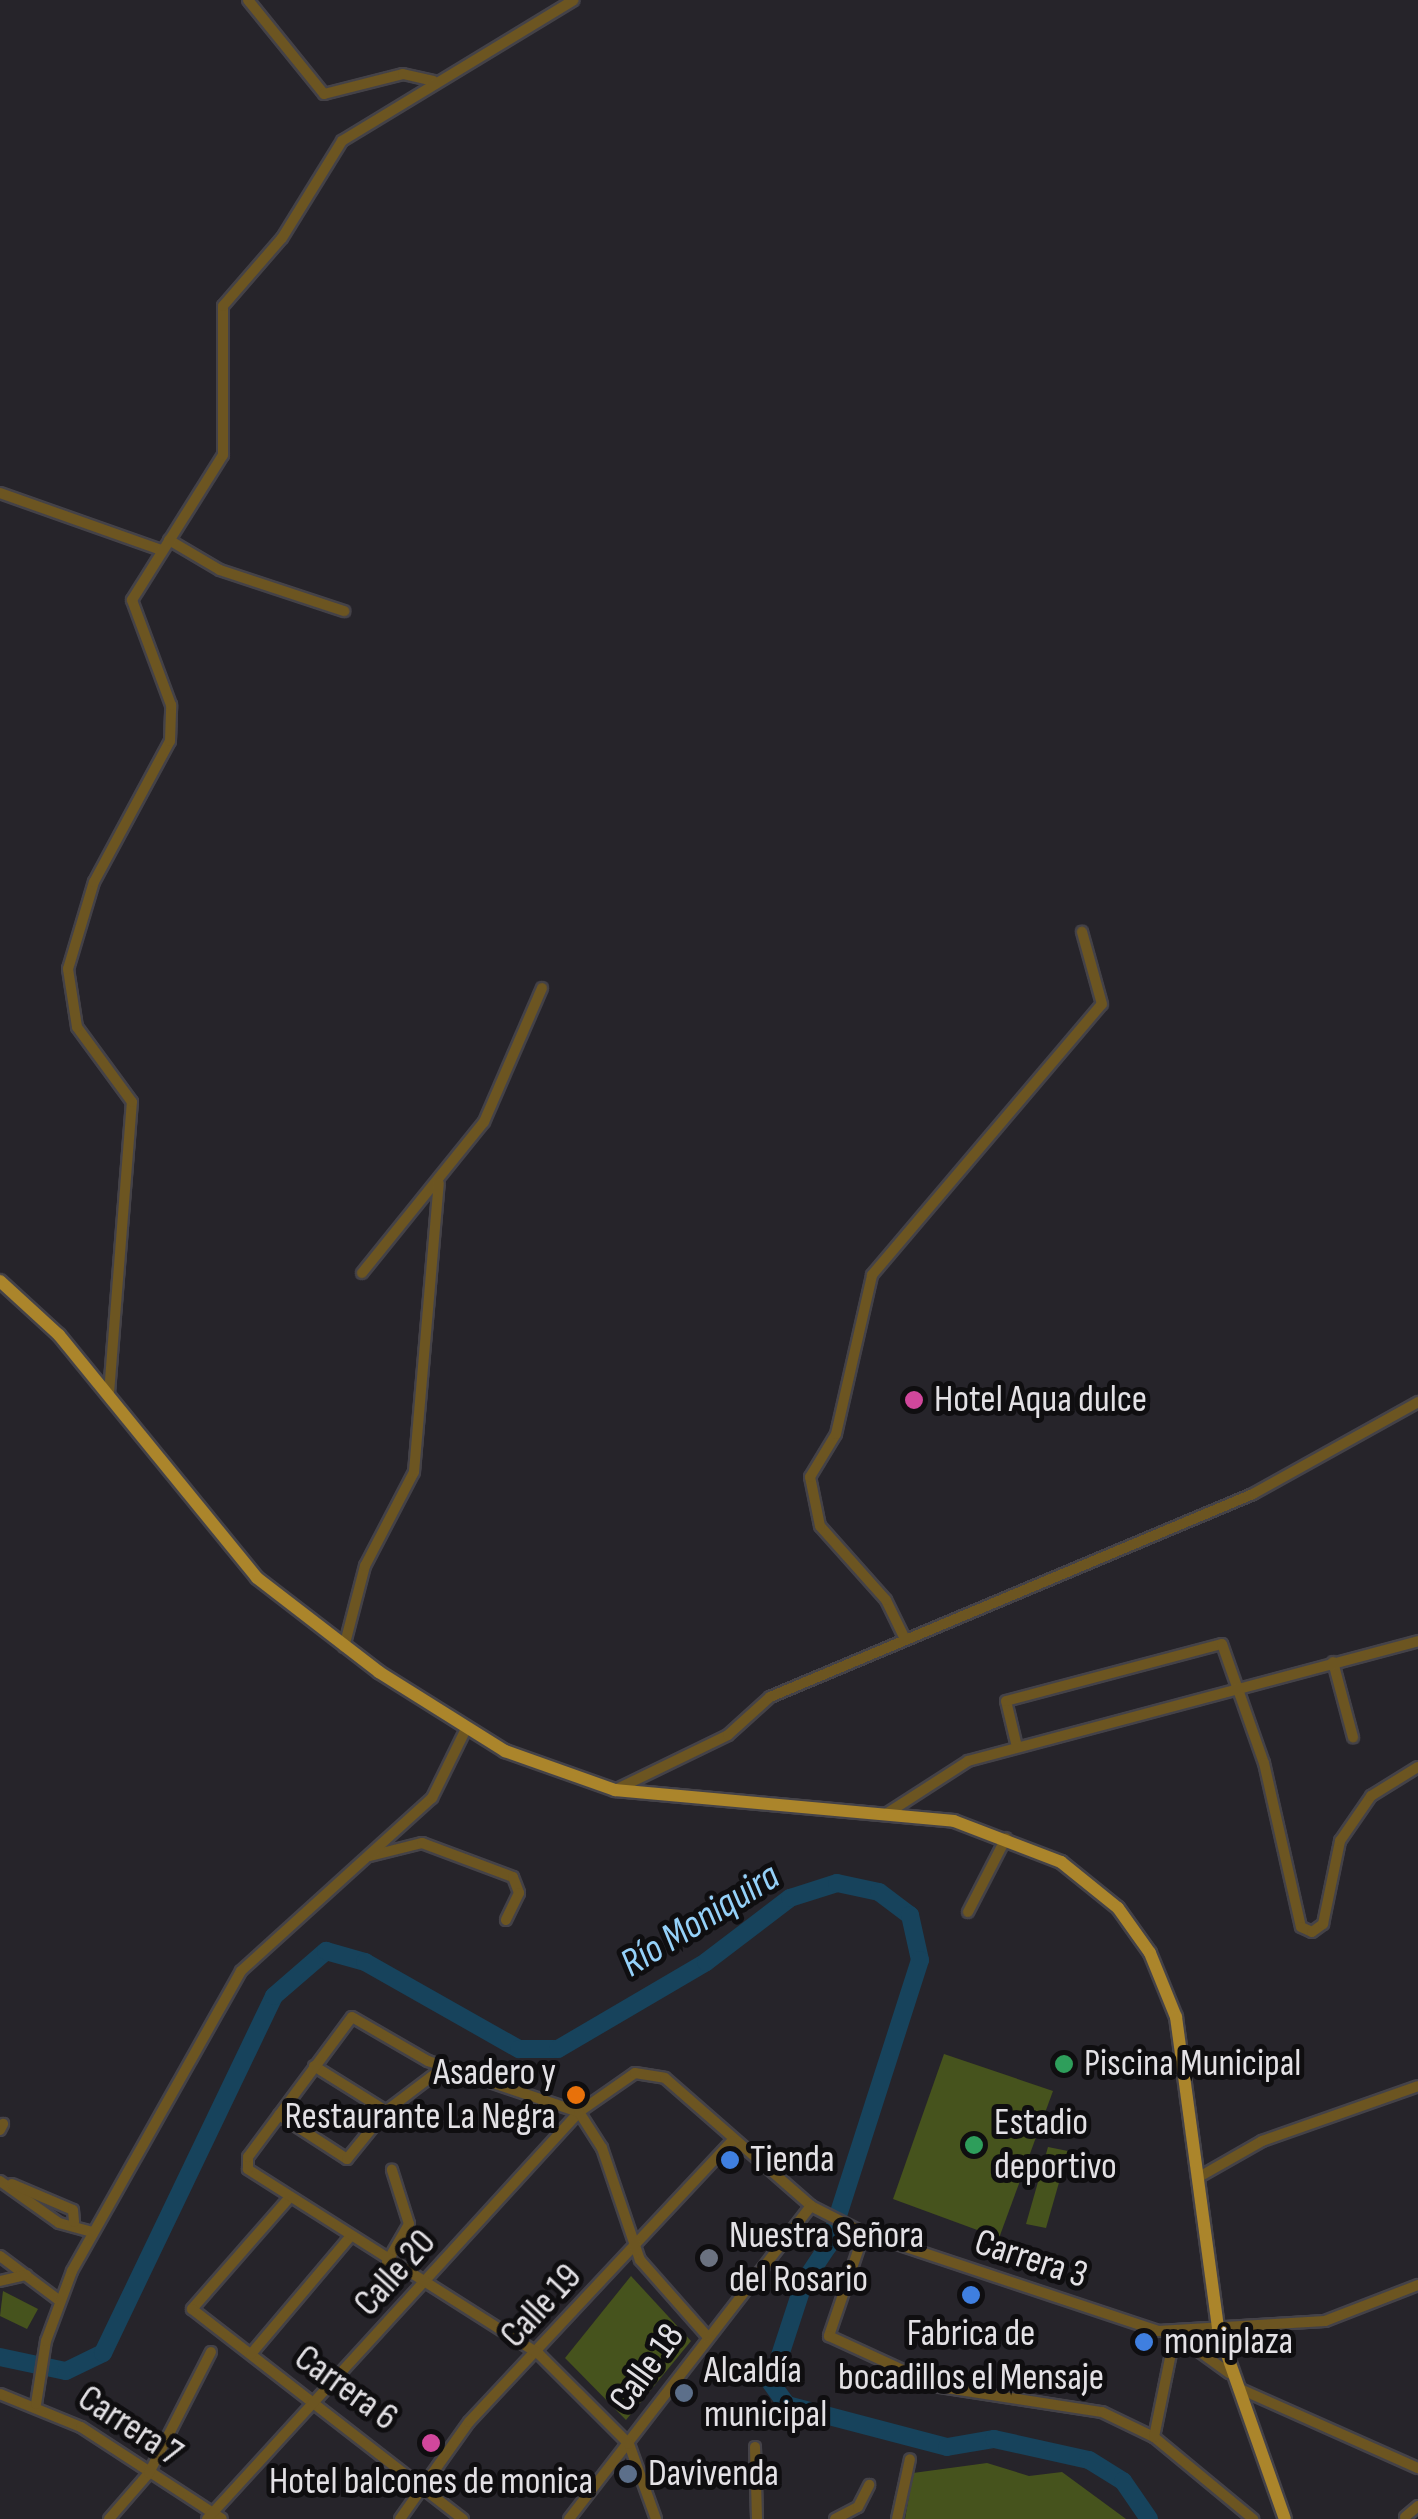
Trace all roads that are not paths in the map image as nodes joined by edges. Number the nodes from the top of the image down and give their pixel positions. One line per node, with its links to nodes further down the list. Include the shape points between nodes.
1 (248, 0): 3 (street, via 324,94 403,74)
2 (574, 0): 3 (street)
3 (433, 81): 5 (street, via 342,142 282,238 230,294 218,333 226,445)
4 (0, 493): 5 (street)
5 (165, 545): 6 (street); 12 (street, via 133,609 170,705 172,735 94,882 68,969 77,1026 132,1102)
6 (344, 611)
7 (1082, 932): 14 (street, via 1102,1004 872,1275 836,1434 810,1477 820,1526 886,1600)
8 (542, 988): 9 (street, via 497,1101)
9 (439, 1183): 10 (street); 16 (street, via 414,1472 365,1566)
10 (362, 1273)
11 (0, 1281): 12 (main road)
12 (109, 1394): 16 (main road, via 257,1578)
13 (1418, 1402): 14 (street, via 1253,1494)
14 (905, 1639): 23 (street, via 770,1697 728,1735)
15 (1418, 1640): 17 (street)
16 (344, 1647): 19 (main road)
17 (1332, 1662): 18 (street); 20 (street)
18 (1237, 1690): 21 (street); 21 (street, via 1222,1644 1006,1701); 22 (street, via 1303,1930 1323,1924 1337,1850 1362,1806)
19 (466, 1729): 23 (main road, via 535,1765); 26 (street, via 432,1798)
20 (1353, 1737)
21 (1017, 1747): 24 (street, via 968,1762)
22 (1418, 1766)
23 (615, 1790): 24 (main road)
24 (889, 1812): 25 (main road)
25 (1007, 1837): 27 (street); 38 (main road, via 1094,1888 1150,1953 1179,2032)
26 (363, 1859): 28 (street, via 422,1843 512,1877 518,1892); 42 (street, via 241,1971)
27 (968, 1912)
28 (506, 1920)
29 (314, 2066): 30 (street, via 350,2016); 33 (street); 35 (street)
30 (444, 2067): 33 (street); 34 (street)
31 (626, 2075): 34 (street, Calle 20); 36 (street, Carrera 3, via 665,2078)
32 (1418, 2086): 38 (street, via 1262,2141)
33 (386, 2111): 35 (street, via 347,2159)
34 (579, 2112): 45 (street, via 602,2148); 51 (street, Calle 20)
35 (279, 2115): 40 (street, via 248,2169)
36 (732, 2141): 41 (street, Carrera 3); 45 (street, Calle 19)
37 (392, 2170): 47 (street, via 408,2224)
38 (1199, 2177): 53 (main road)
39 (0, 2180): 42 (street, via 59,2223)
40 (290, 2197): 44 (street); 57 (street, Carrera 6, via 192,2309)
41 (816, 2209): 43 (street, Carrera 3); 55 (street, Calle 18)
42 (92, 2232): 52 (street)
43 (864, 2234): 54 (street, Carrera 3); 63 (street, via 829,2336 940,2387 1044,2398)
44 (350, 2238): 47 (street); 57 (street)
45 (633, 2243): 55 (street); 58 (street, Calle 19)
46 (0, 2256): 48 (street)
47 (387, 2262): 51 (street)
48 (26, 2276): 49 (street); 52 (street)
49 (0, 2280)
50 (1418, 2285): 53 (street, via 1362,2314)
51 (423, 2286): 58 (street); 62 (street, Calle 20)
52 (60, 2300): 61 (street)
53 (1218, 2330): 54 (street); 59 (main road)
54 (1175, 2334): 59 (street); 63 (street)
55 (707, 2336): 64 (street, Calle 18)
56 (210, 2352): 68 (street)
57 (251, 2354): 62 (street, Carrera 6)
58 (539, 2354): 64 (street); 69 (street, Calle 19, via 469,2422)
59 (1231, 2379): 67 (street); 83 (main road)
60 (0, 2394): 61 (street, Carrera 7)
61 (36, 2404): 68 (street, Carrera 7)
62 (316, 2404): 69 (street, Carrera 6); 72 (street, Calle 20)
63 (1154, 2438): 82 (street)
64 (629, 2444): 77 (street, Calle 18); 78 (street)
65 (755, 2447): 79 (street)
66 (910, 2459): 81 (street)
67 (1418, 2468)
68 (150, 2473): 72 (street, Carrera 7); 74 (street)
69 (424, 2484): 75 (street, Calle 19); 76 (street, Carrera 6)
70 (870, 2486): 80 (street, via 858,2508)
71 (1418, 2506): 73 (street)
72 (214, 2518)
73 (1406, 2518)
74 (109, 2519)
75 (400, 2519)
76 (463, 2519)
77 (569, 2519)
78 (656, 2519)
79 (757, 2519)
80 (834, 2519)
81 (896, 2519)
82 (1253, 2519)
83 (1286, 2519)

